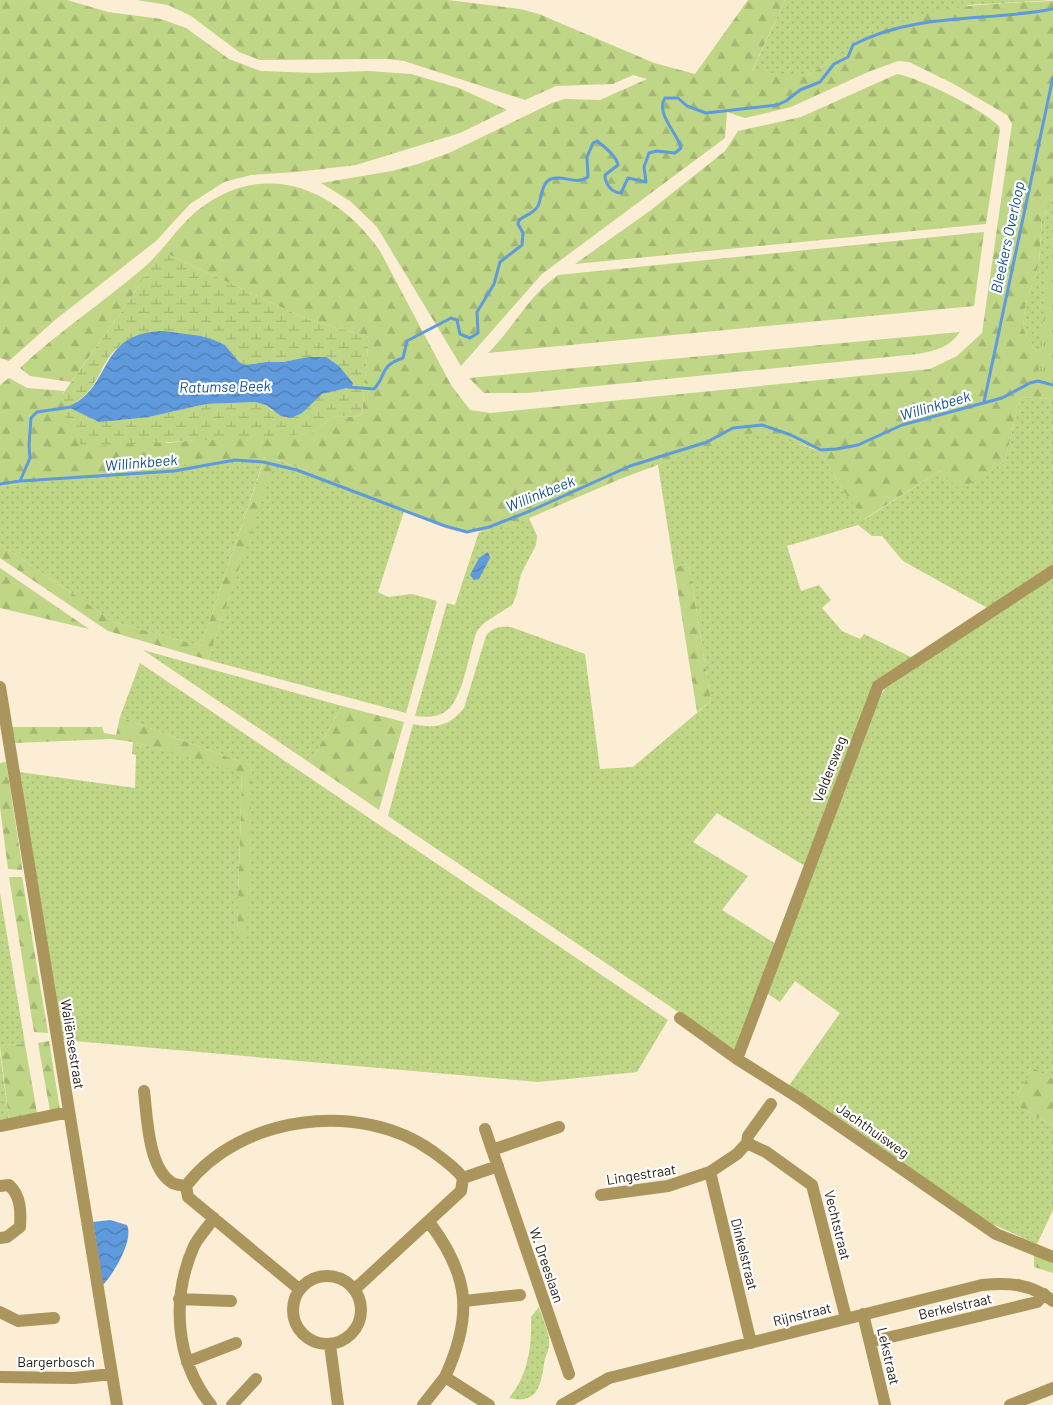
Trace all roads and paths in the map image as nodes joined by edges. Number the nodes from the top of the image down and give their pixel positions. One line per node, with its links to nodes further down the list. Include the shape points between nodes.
1 (1053, 571): 4 (street, Veldersweg, via 878,686)
2 (0, 688): 7 (street, Waliënsestraat)
3 (680, 1018): 4 (street, Jachthuisweg)
4 (737, 1059): 22 (street, Jachthuisweg, via 996,1234)
5 (144, 1091): 17 (street, via 153,1153 159,1170 172,1183)
6 (771, 1104): 11 (street, Lingestraat, via 748,1136)
7 (69, 1112): 8 (street); 39 (street, Waliënsestraat)
8 (0, 1126)
9 (559, 1127): 12 (street)
10 (485, 1129): 12 (street, W. Dreeslaan)
11 (747, 1143): 14 (street, Lingestraat); 33 (street, Vechtstraat, via 766,1152 812,1185)
12 (492, 1150): 13 (street, W. Dreeslaan)
13 (498, 1166): 15 (street); 40 (street, W. Dreeslaan)
14 (710, 1172): 18 (street, Lingestraat, via 668,1186); 35 (street, Dinkelstraat)
15 (463, 1178): 17 (street, via 422,1144 393,1130 330,1120 283,1125 248,1138 221,1154 193,1176); 20 (street, via 461,1191)
16 (0, 1186): 21 (street, via 9,1185 14,1189 21,1208 20,1227)
17 (186, 1186): 19 (street, via 188,1197)
18 (601, 1195)
19 (214, 1218): 23 (street); 27 (street, via 195,1245)
20 (429, 1222): 24 (street); 29 (street, via 457,1268)
21 (0, 1238)
22 (1053, 1257)
23 (299, 1289): 24 (street, via 309,1280 333,1276 345,1280); 37 (street, via 293,1301 296,1327 305,1337 317,1343)
24 (355, 1289): 37 (street, via 361,1302 358,1324 344,1340)
25 (520, 1295): 29 (street)
26 (1048, 1297): 31 (street, Rijnstraat, via 1017,1284 982,1285); 36 (street, Berkelstraat)
27 (179, 1299): 28 (street); 38 (street, via 182,1345)
28 (231, 1301)
29 (464, 1301): 42 (street, via 459,1348)
30 (0, 1312): 32 (street, via 18,1321)
31 (864, 1314): 33 (street, Rijnstraat); 36 (street, Lekstraat)
32 (54, 1318)
33 (846, 1318): 35 (street, Rijnstraat)
34 (236, 1342): 38 (street)
35 (751, 1342): 51 (street, Rijnstraat, via 609,1378)
36 (870, 1342): 52 (street, Lekstraat)
37 (330, 1344): 48 (street)
38 (187, 1362): 46 (street)
39 (112, 1374): 41 (street, Bargerbosch, via 74,1378); 45 (street, Waliënsestraat)
40 (569, 1374)
41 (0, 1377)
42 (445, 1377): 49 (street); 50 (street)
43 (256, 1379): 47 (street)
44 (1053, 1388): 53 (street)
45 (116, 1405)
46 (210, 1405)
47 (232, 1405)
48 (338, 1405)
49 (424, 1405)
50 (489, 1405)
51 (562, 1405)
52 (885, 1405)
53 (1010, 1405)

